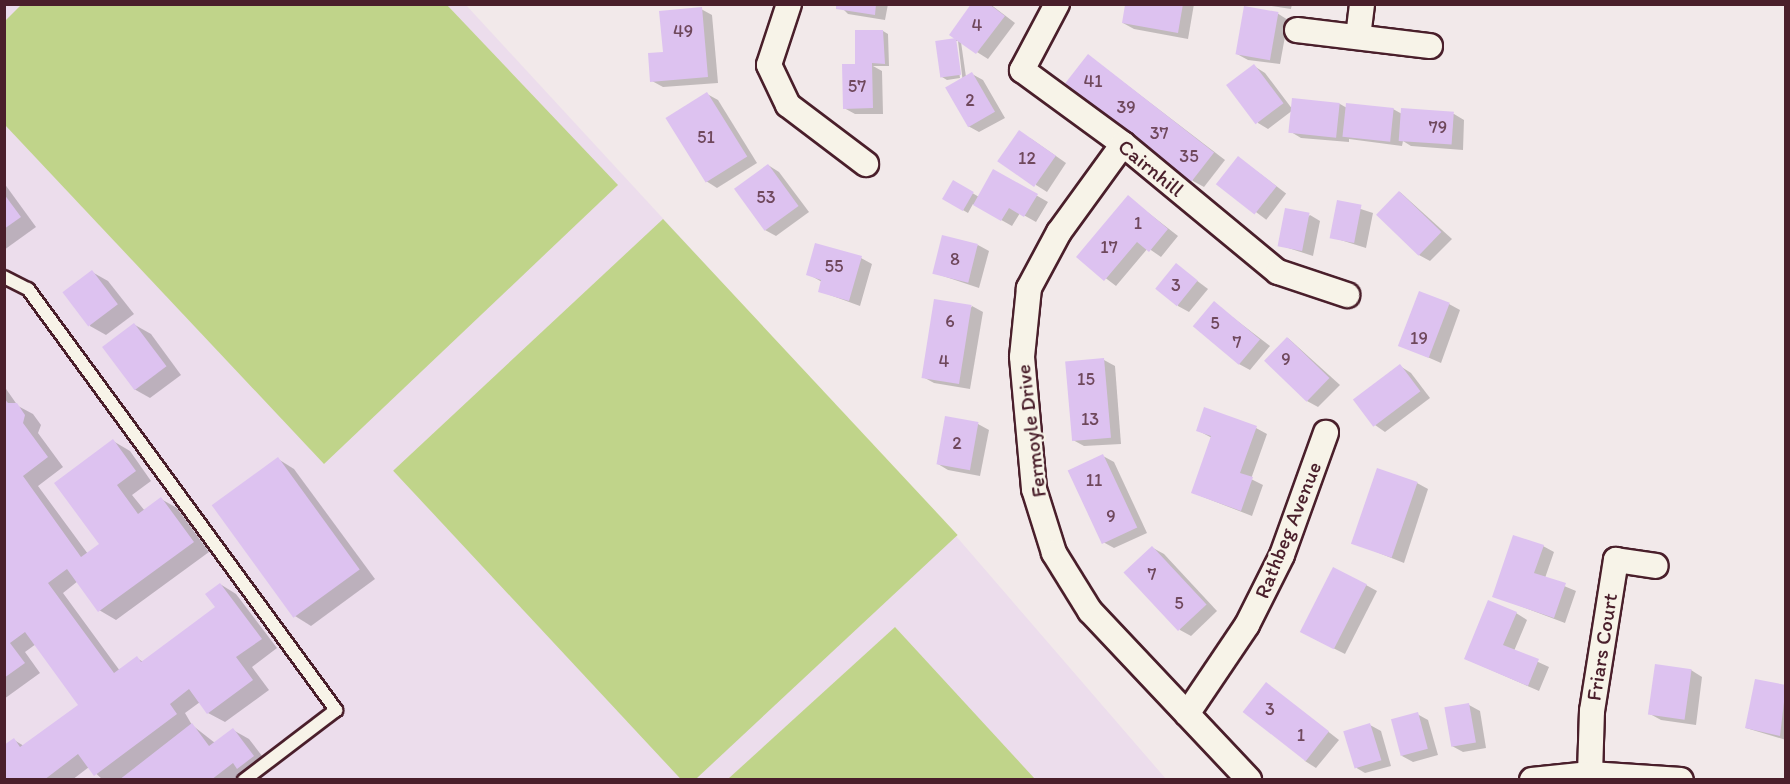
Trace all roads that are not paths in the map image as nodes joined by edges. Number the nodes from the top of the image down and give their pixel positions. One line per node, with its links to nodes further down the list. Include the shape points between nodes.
1 (789, 4): 8 (street, via 769,65 788,105)
2 (1057, 4): 7 (street, Cairnhill, via 1022,70)
3 (1362, 4): 5 (street)
4 (1297, 30): 5 (street)
5 (1358, 37): 6 (street)
6 (1430, 46)
7 (1123, 144): 10 (street, Cairnhill, via 1278,272); 13 (street, Fermoyle Drive, via 1059,232 1029,288 1022,357 1034,489 1054,553 1090,611)
8 (866, 164)
9 (4, 277): 15 (lane, via 28,289 336,710)
10 (1347, 295)
11 (1326, 433): 13 (street, Rathbeg Avenue, via 1277,565 1247,625)
12 (1656, 566): 14 (street, Friars Court, via 1616,560 1592,711)
13 (1187, 714): 16 (street, Fermoyle Drive)
14 (1590, 774): 17 (street); 18 (street)
15 (244, 780)
16 (1249, 780)
17 (1532, 780)
18 (1681, 780)

